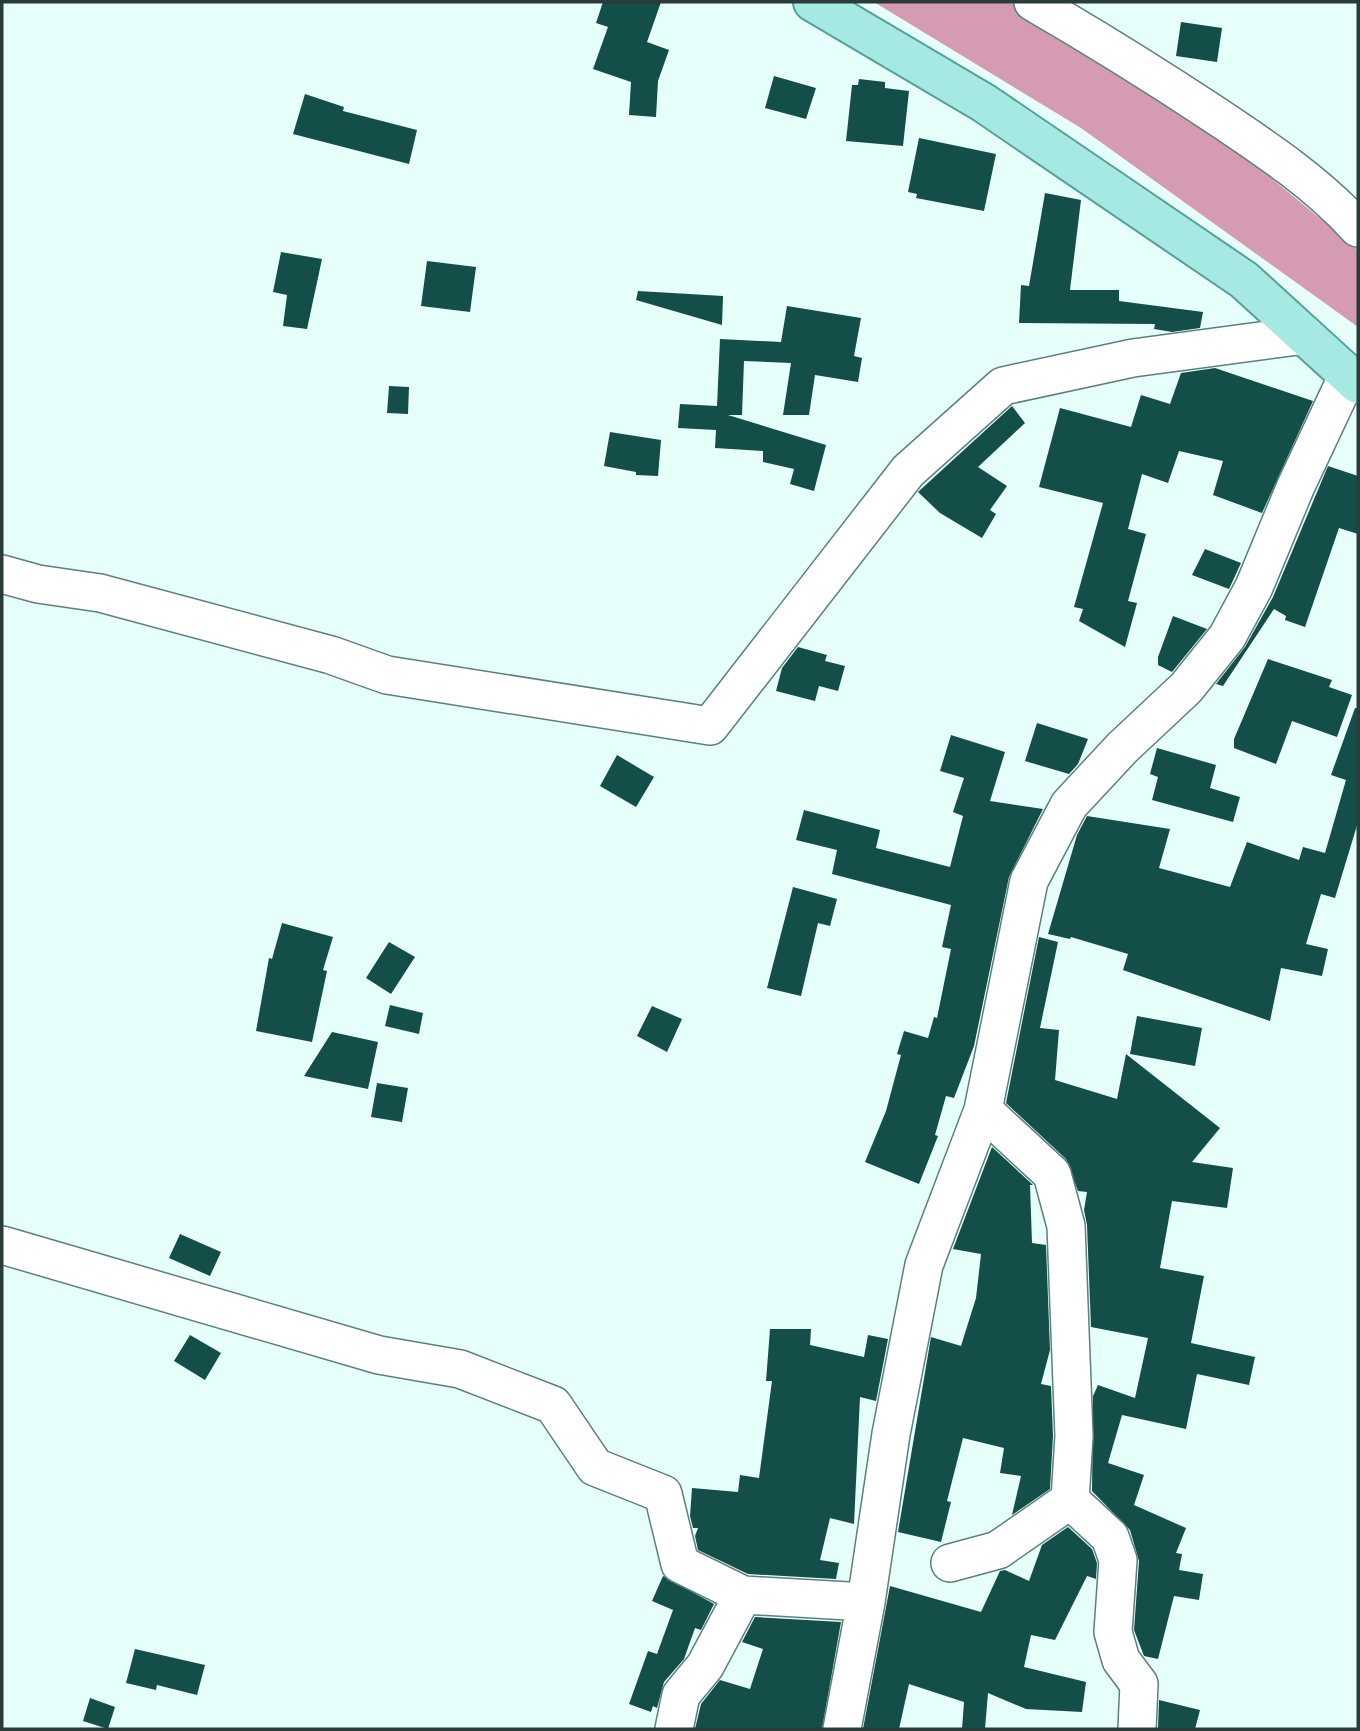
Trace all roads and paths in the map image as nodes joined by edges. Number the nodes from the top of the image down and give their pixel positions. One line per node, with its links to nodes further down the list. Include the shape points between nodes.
1 (813, 2): 4 (main road, via 984,103 1244,280)
2 (1033, 2): 3 (street, via 1132,60 1268,150 1333,200)
3 (1358, 228)
4 (1305, 335): 5 (main road); 6 (street, via 1133,358 1003,386 908,471 710,726 387,676 331,655 100,593)
5 (1353, 380): 7 (street, via 1295,488 1254,587 1227,637 1186,688 1122,747 1069,805 1029,881)
6 (2, 574)
7 (983, 1110): 9 (street, via 1052,1174 1066,1226 1074,1436); 12 (street, via 924,1265 891,1434)
8 (2, 1245): 11 (street, via 379,1355 460,1369 553,1405 595,1467 663,1493 680,1564)
9 (1070, 1500): 10 (street, via 998,1550); 15 (street, via 1110,1538 1118,1560 1113,1632 1121,1660 1139,1684)
10 (950, 1563)
11 (743, 1595): 12 (street); 13 (street, via 705,1666 681,1695)
12 (866, 1602): 14 (street)
13 (674, 1729)
14 (842, 1729)
15 (1137, 1729)

